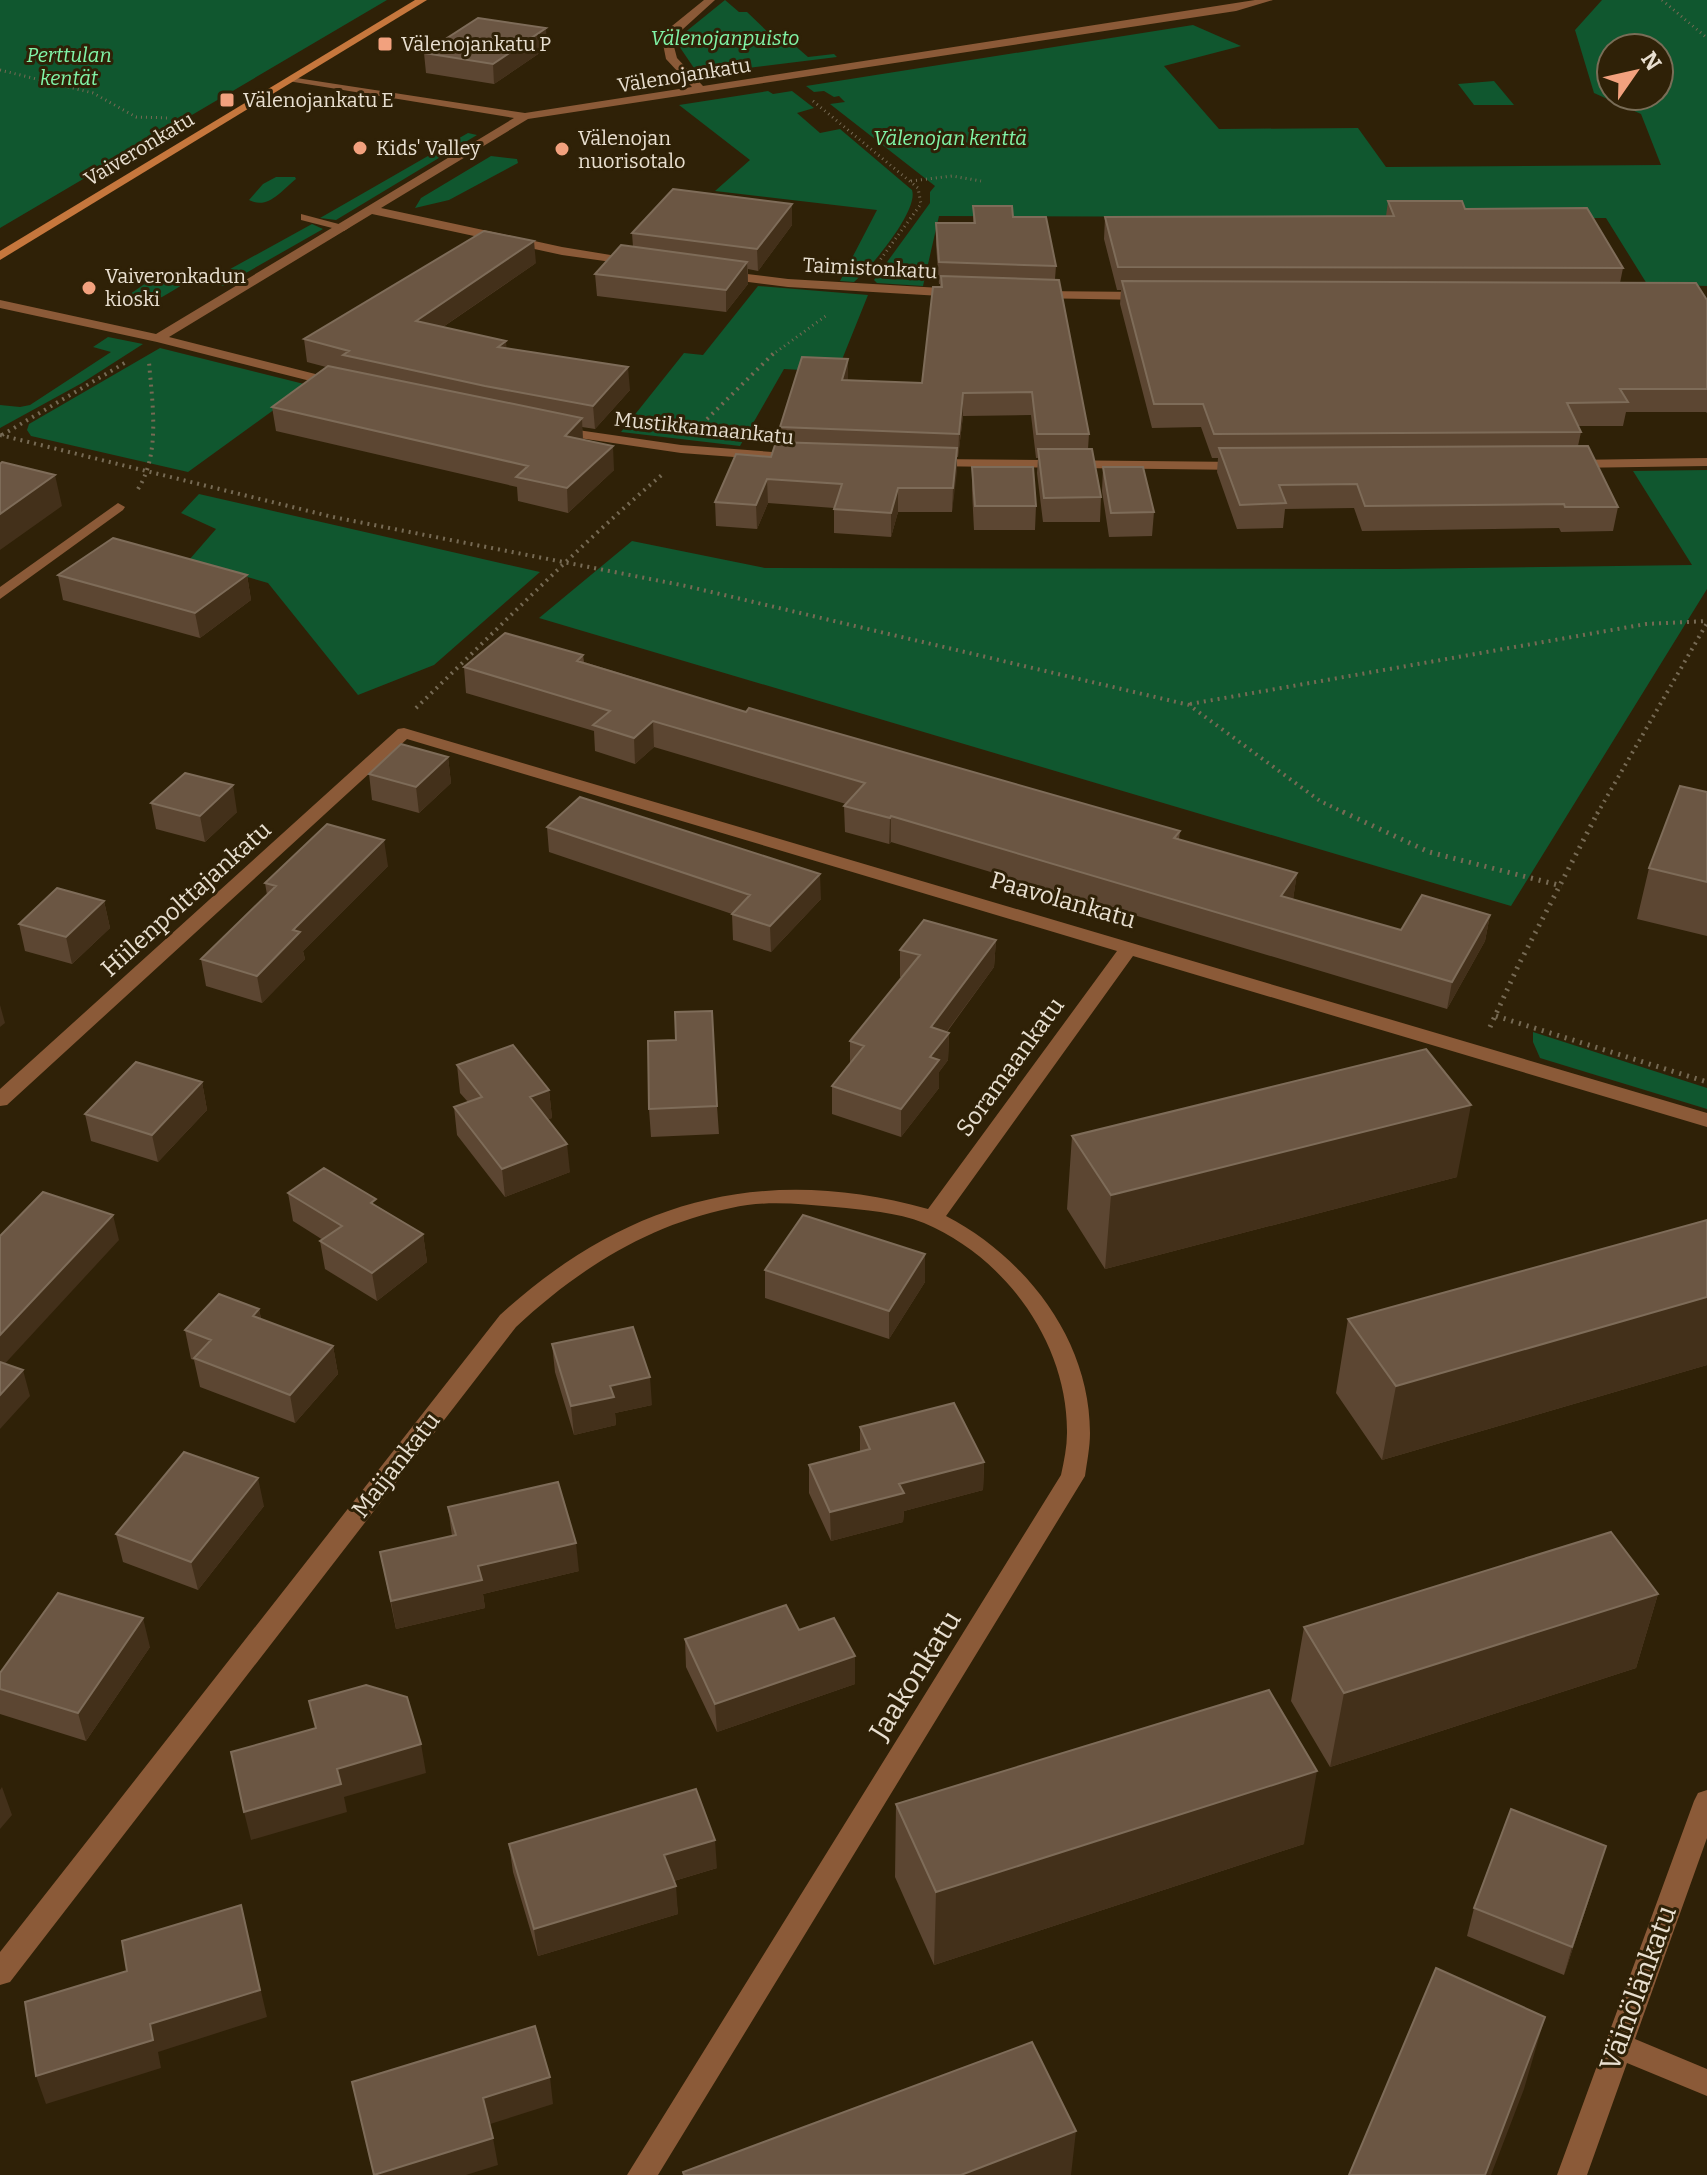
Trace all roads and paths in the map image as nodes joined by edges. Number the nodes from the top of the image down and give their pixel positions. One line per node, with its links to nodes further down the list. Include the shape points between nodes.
1 (422, 0): 8 (main road, Vaiveronkatu)
2 (710, 0): 9 (street, via 667,39 672,59)
3 (1268, 0): 7 (street, Välenojankatu)
4 (1662, 0): 5 (path)
5 (1707, 38)
6 (0, 70): 11 (path, via 93,93 136,117)
7 (785, 78): 9 (street, Välenojankatu); 12 (path)
8 (294, 79): 10 (street, Välenojankatu); 17 (main road, Vaiveronkatu)
9 (701, 90): 10 (street, Välenojankatu)
10 (525, 116): 14 (street)
11 (175, 118)
12 (911, 181): 13 (path, via 952,176); 20 (path, via 921,204)
13 (981, 181)
14 (373, 210): 16 (street); 18 (street)
15 (305, 217): 16 (street)
16 (344, 227): 25 (street)
17 (0, 256)
18 (649, 265)
19 (709, 273): 20 (street, Taimistonkatu)
20 (860, 289): 21 (street, Taimistonkatu); 29 (path, via 781,346)
21 (970, 294)
22 (1017, 295): 23 (street)
23 (1158, 296)
24 (0, 304): 25 (street)
25 (153, 344): 26 (street); 28 (path); 35 (path)
26 (359, 389)
27 (544, 429): 29 (street, Mustikkamaankatu)
28 (1, 436): 35 (path)
29 (681, 449): 30 (street, Mustikkamaankatu); 37 (path, via 661,477 604,524)
30 (818, 459)
31 (1707, 462): 33 (street)
32 (910, 463): 34 (street)
33 (1552, 464)
34 (1254, 466)
35 (148, 469): 37 (path, via 333,517)
36 (118, 507): 38 (street)
37 (568, 563): 40 (path); 41 (path, via 409,715)
38 (0, 594)
39 (1707, 622): 40 (path, via 1646,624); 42 (path, via 1612,786)
40 (1189, 705): 42 (path, via 1320,801 1429,852)
41 (404, 733): 43 (street, Paavolankatu); 47 (street, Hiilenpolttajankatu)
42 (1562, 886): 44 (path)
43 (1130, 947): 45 (street, Paavolankatu); 49 (street, Soramaankatu)
44 (1496, 1016): 45 (path); 46 (path)
45 (1476, 1051): 48 (street, Paavolankatu)
46 (1707, 1082)
47 (0, 1100)
48 (1707, 1120)
49 (933, 1218): 51 (street, Maijankatu, via 792,1196 732,1200 657,1221 593,1252 543,1287 508,1321); 54 (street, Jaakonkatu, via 993,1256 1038,1303 1072,1383 1079,1432 1073,1476)
50 (1707, 1801): 52 (street, Väinölänkatu)
51 (0, 1973)
52 (1617, 2045): 53 (street); 55 (street, Väinölänkatu)
53 (1707, 2083)
54 (642, 2175)
55 (1572, 2175)

